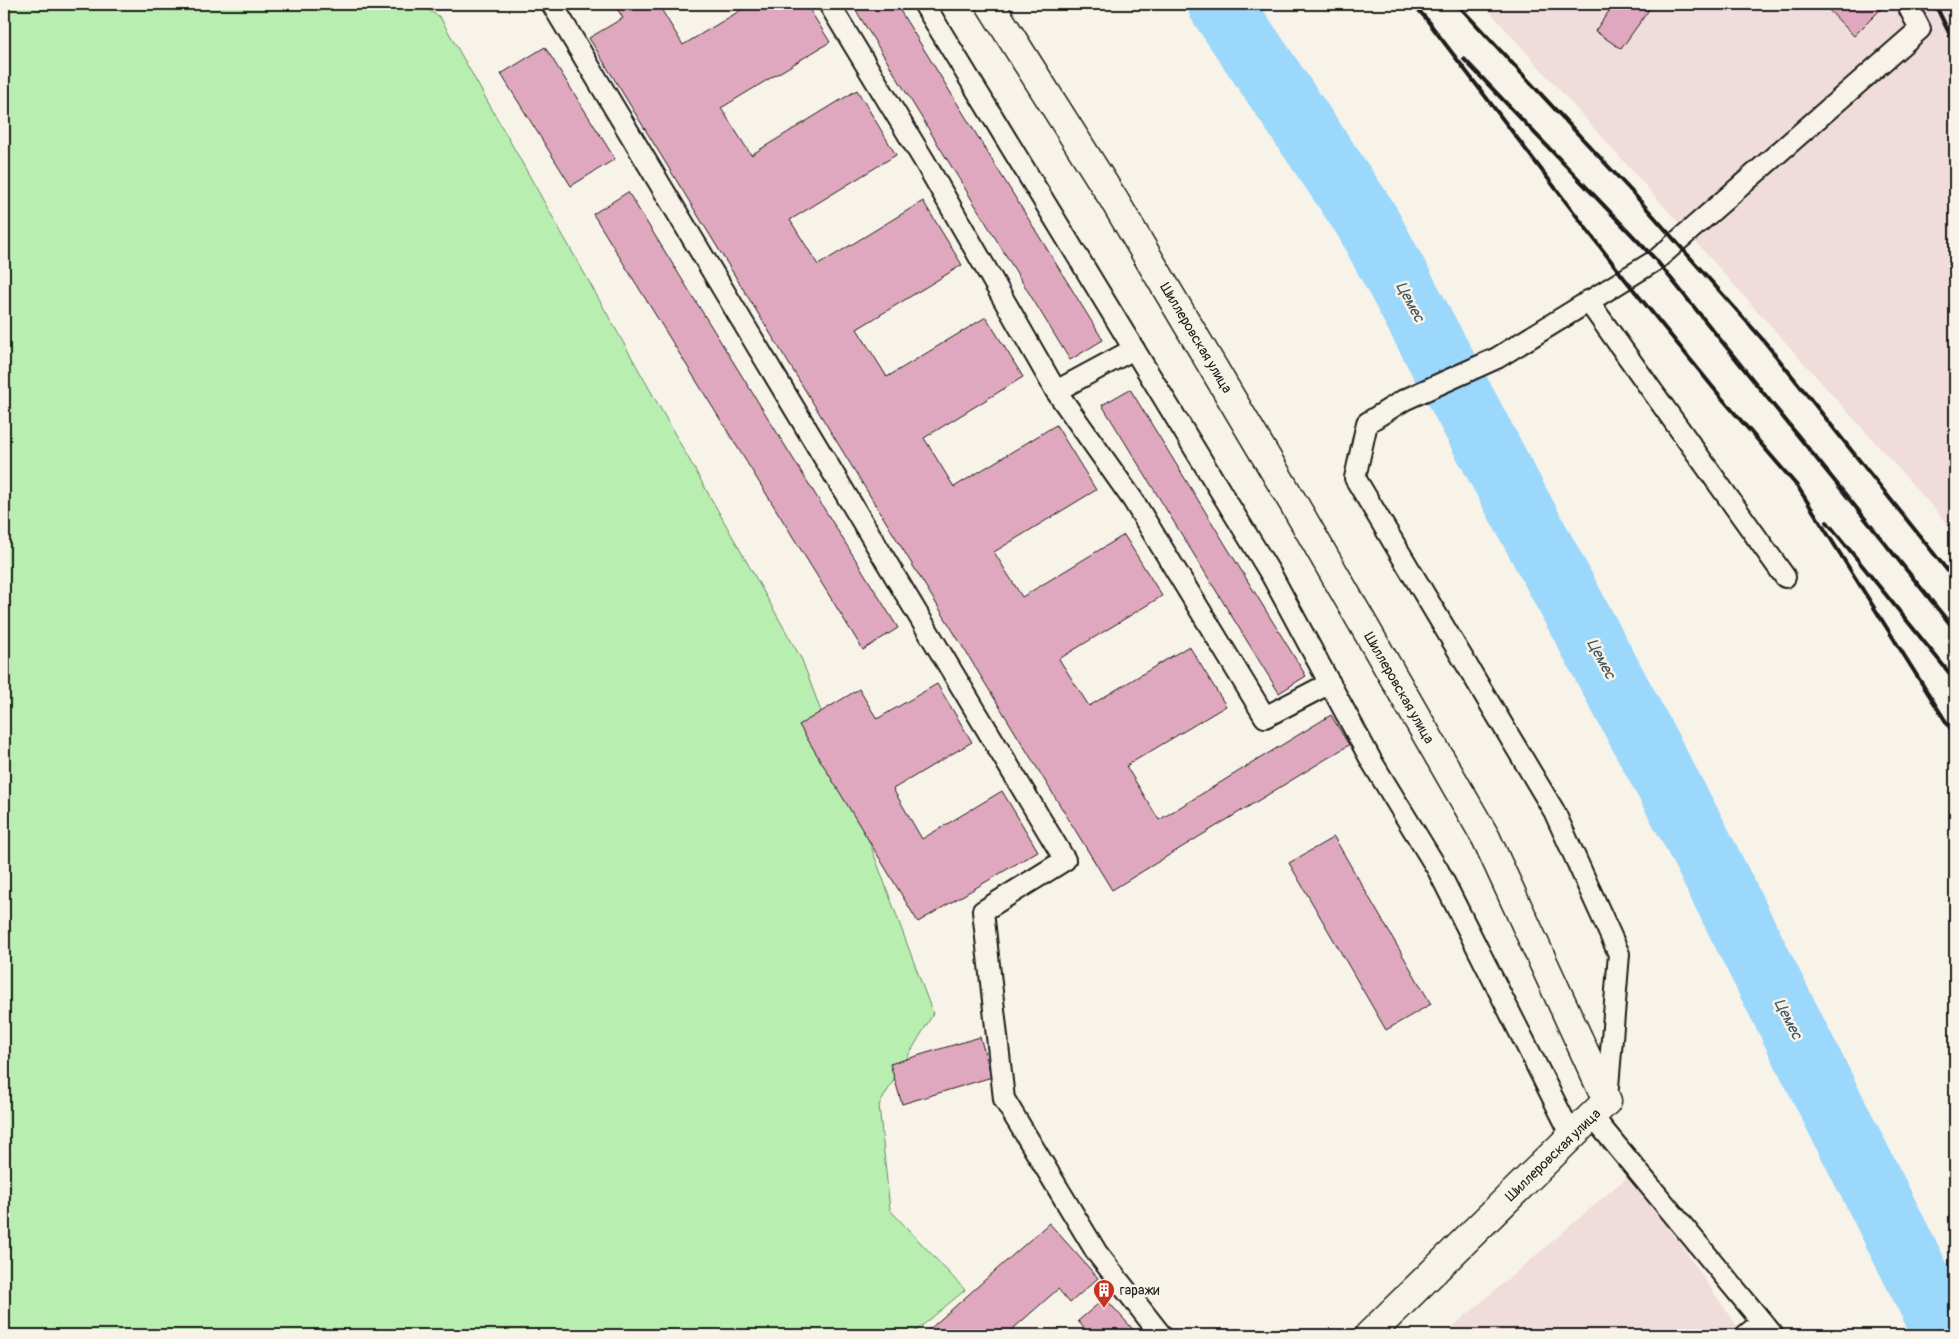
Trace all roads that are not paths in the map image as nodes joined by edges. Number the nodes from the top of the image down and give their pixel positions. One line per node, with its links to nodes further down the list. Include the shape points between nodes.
1 (552, 4): 14 (lane, via 1065,860 983,911 1004,1100 1097,1253)
2 (829, 4): 8 (lane, via 925,162)
3 (924, 4): 7 (lane)
4 (990, 4): 11 (street, Шиллеровская улица, via 1114,200 1486,838)
5 (1907, 4): 6 (lane, via 1920,29 1656,260)
6 (1588, 301): 9 (lane); 11 (lane, via 1497,358 1404,400 1367,423 1355,478 1554,810 1619,954)
7 (1134, 349): 8 (lane); 10 (lane, via 1272,576)
8 (1056, 391): 10 (lane, via 1133,500 1264,717)
9 (1785, 577)
10 (1330, 684): 12 (lane, via 1372,762 1438,870)
11 (1600, 1109): 12 (street, Шиллеровская улица); 13 (lane)
12 (1572, 1136): 15 (street, Шиллеровская улица)
13 (1767, 1329): 16 (lane)
14 (1161, 1335)
15 (1369, 1335)
16 (1746, 1335)

